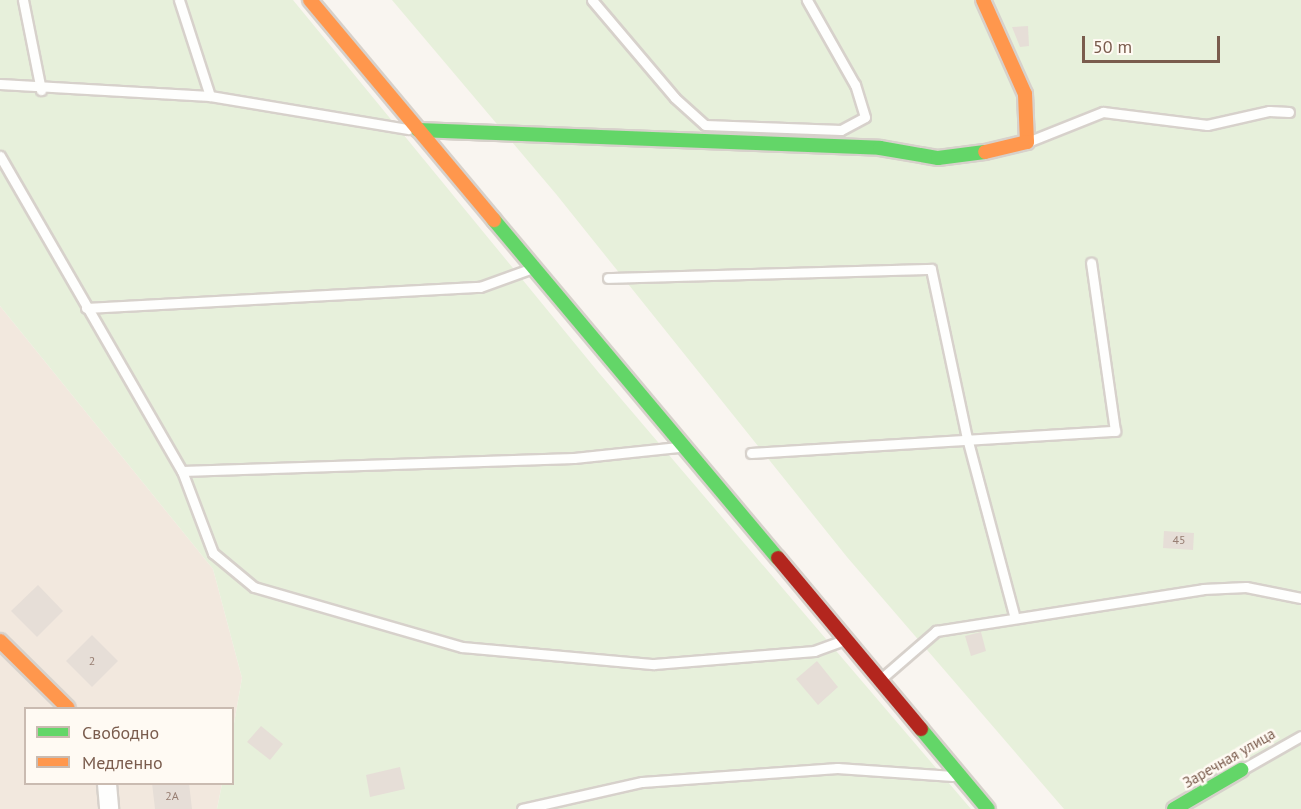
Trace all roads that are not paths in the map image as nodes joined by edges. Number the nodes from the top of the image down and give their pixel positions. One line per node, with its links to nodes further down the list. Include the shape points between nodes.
1 (23, 0): 8 (lane)
2 (179, 0): 9 (lane)
3 (310, 0): 11 (main road)
4 (592, 0): 5 (lane, via 675,98 705,124 841,129 865,117 855,85)
5 (807, 0)
6 (983, 0): 12 (main road, via 1025,94)
7 (0, 84): 8 (lane)
8 (41, 90): 9 (lane)
9 (210, 96): 11 (lane)
10 (1289, 112): 12 (lane, via 1269,111 1207,125 1103,112)
11 (418, 130): 12 (main road, via 880,148 938,158); 15 (main road)
12 (1027, 142)
13 (0, 156): 17 (lane)
14 (1091, 263): 18 (lane, via 1115,431)
15 (535, 267): 17 (lane, via 480,287); 19 (main road)
16 (608, 278): 18 (lane, via 931,269)
17 (86, 308): 21 (lane)
18 (967, 438): 20 (lane); 23 (lane)
19 (686, 446): 21 (lane, via 574,458); 24 (main road)
20 (751, 453)
21 (182, 471): 24 (lane, via 213,554 254,587 462,647 654,664 814,651)
22 (1301, 598): 23 (lane, via 1246,587 1203,589)
23 (1015, 618): 26 (lane, via 936,631)
24 (844, 640): 26 (main road)
25 (0, 641): 27 (main road)
26 (880, 680): 30 (main road)
27 (67, 707)
28 (1301, 736): 29 (lane, Заречная улица)
29 (1241, 770): 35 (main road, Заречная улица)
30 (962, 777): 33 (lane, via 837,768 642,782); 34 (main road)
31 (107, 785): 32 (street)
32 (109, 809)
33 (522, 809)
34 (988, 809)
35 (1174, 809)

